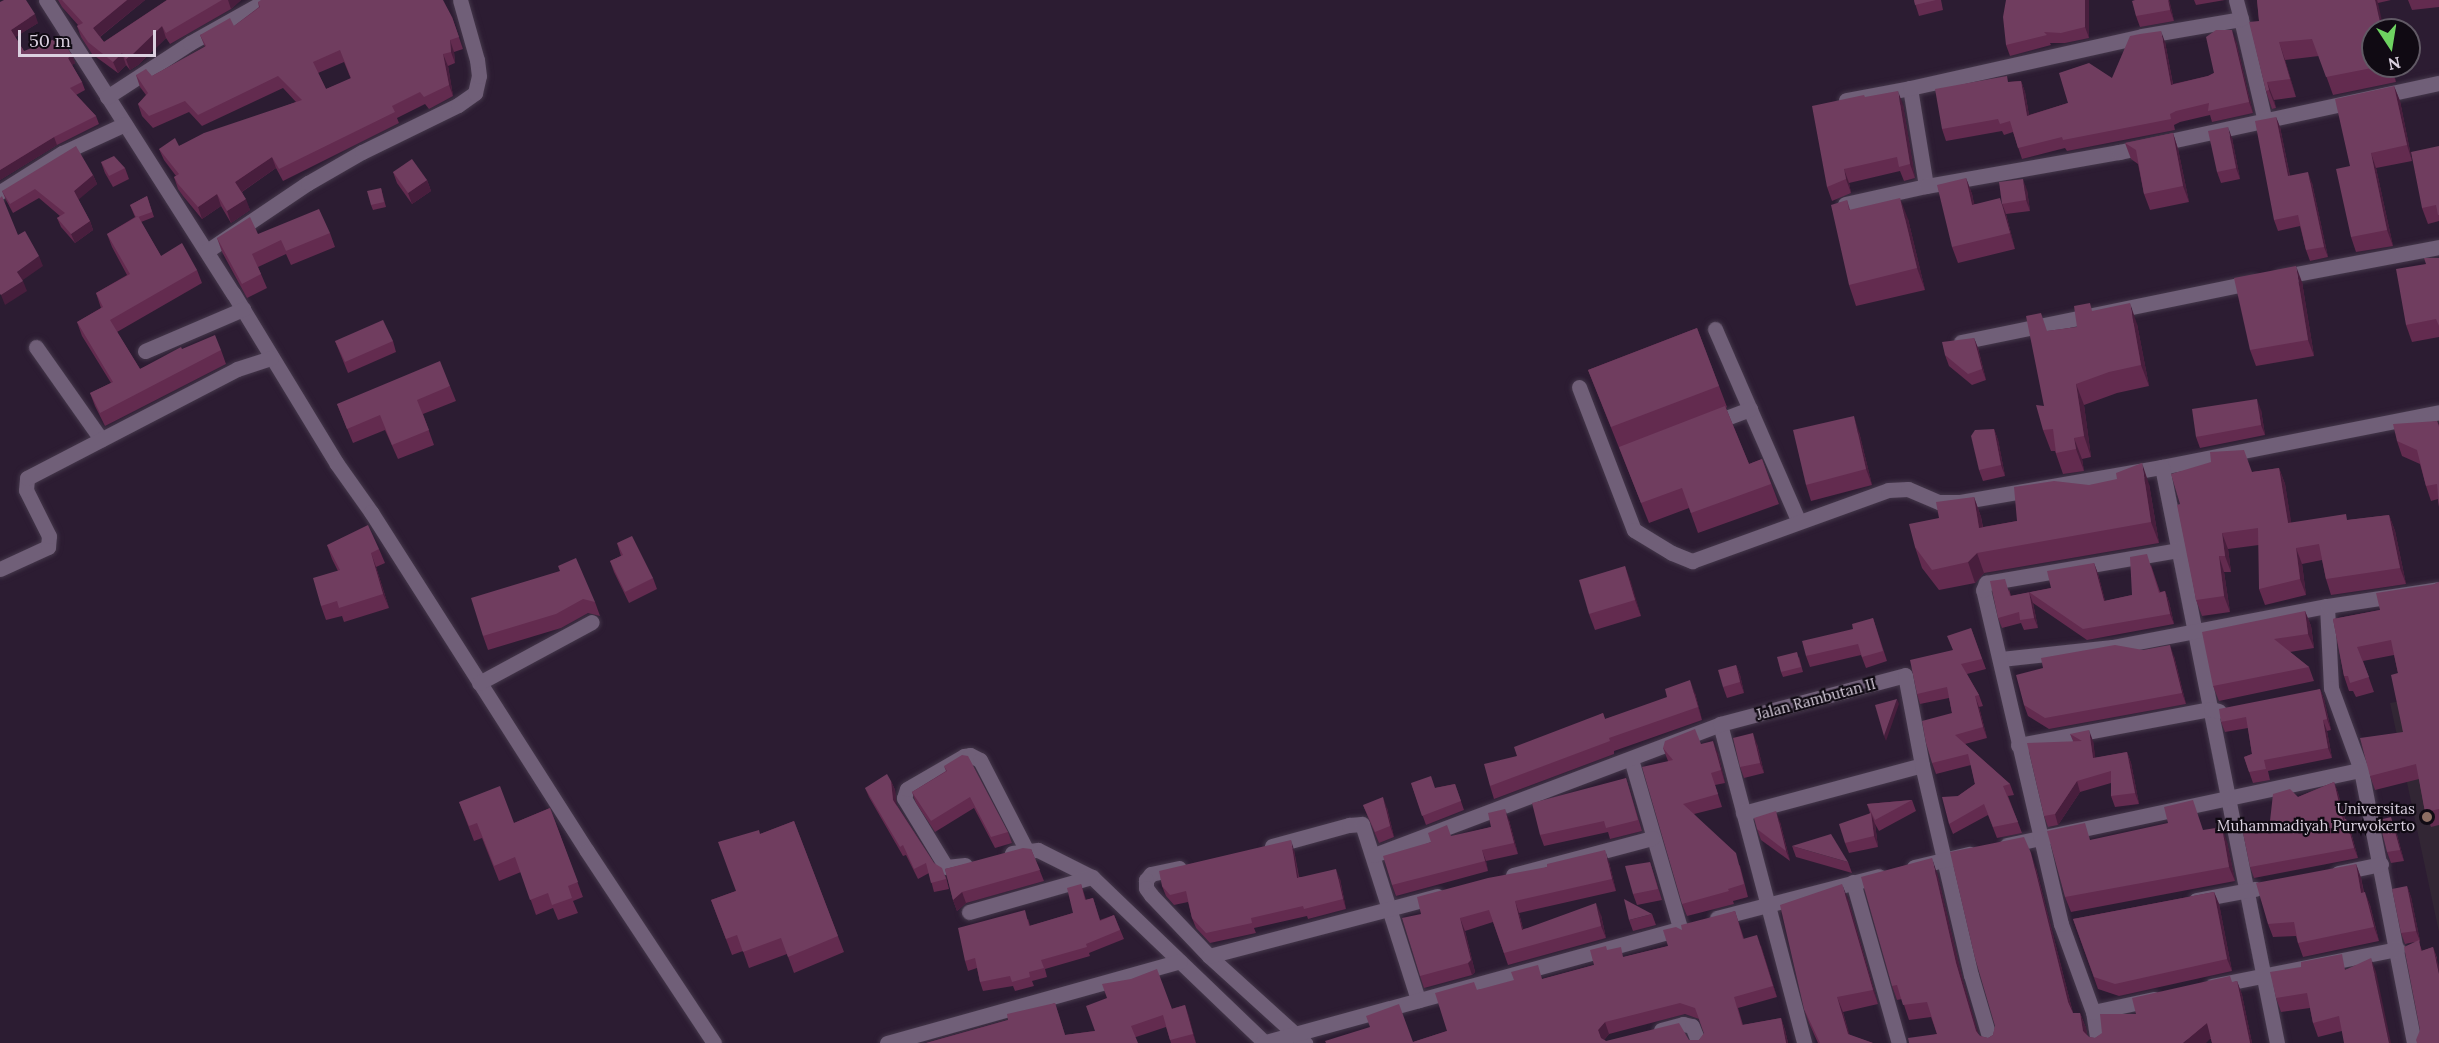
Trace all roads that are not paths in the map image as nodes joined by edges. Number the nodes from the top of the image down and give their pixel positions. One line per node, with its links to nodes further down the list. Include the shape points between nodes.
1 (46, 0): 8 (street)
2 (267, 0): 8 (street, via 190,43)
3 (460, 0): 16 (street, via 477,60 479,76 474,93 316,179)
4 (2236, 0): 5 (street)
5 (2241, 19): 7 (street, via 2142,36); 10 (street)
6 (2439, 83): 10 (street)
7 (1910, 88): 9 (street); 12 (street)
8 (107, 97): 11 (street)
9 (1836, 101)
10 (2265, 121): 12 (street, via 2094,157)
11 (125, 124): 13 (street, via 62,153); 16 (street)
12 (1926, 186): 14 (street)
13 (0, 192)
14 (1845, 204)
15 (2439, 247): 19 (street)
16 (207, 251): 17 (street)
17 (243, 309): 21 (street); 22 (street)
18 (1715, 329): 24 (street)
19 (1961, 342)
20 (36, 347): 27 (street)
21 (145, 351)
22 (271, 358): 27 (street, via 237,369); 37 (street)
23 (1579, 387): 29 (street, via 1613,461 1634,530 1692,561)
24 (1750, 408): 26 (street); 29 (street)
25 (2439, 412): 28 (street)
26 (1695, 430)
27 (101, 439): 31 (street, via 27,478 28,496 50,542 41,552)
28 (2162, 466): 29 (street, via 1959,502 1939,502 1908,489 1888,490); 30 (street)
29 (1799, 522)
30 (2179, 550): 35 (street); 36 (street, via 1986,583 1983,590)
31 (0, 569)
32 (2439, 589): 33 (street)
33 (2327, 606): 35 (street); 44 (street, via 2325,689)
34 (592, 622): 37 (street)
35 (2195, 631): 36 (street, via 2112,647); 39 (street)
36 (2001, 659): 41 (street)
37 (479, 682): 77 (street)
38 (2230, 708): 39 (street)
39 (2211, 709): 41 (street); 45 (street)
40 (1720, 724): 42 (street, Jalan Rambutan II); 43 (street, Jalan Rambutan II, via 1905,675); 46 (street)
41 (2018, 745): 48 (street)
42 (1631, 759): 47 (street); 51 (street, Jalan Rambutan II)
43 (1923, 765): 46 (street); 52 (street, Jalan Rambutan II)
44 (2361, 770): 45 (street); 54 (street)
45 (2229, 800): 48 (street); 60 (street)
46 (1743, 813): 63 (street)
47 (1652, 838): 57 (street); 66 (street)
48 (2041, 838): 52 (street); 74 (street)
49 (1026, 849): 49 (street, via 980,760 964,756 907,789 904,798 946,867); 56 (street, via 1038,850)
50 (1260, 849): 51 (street, via 1362,824)
51 (1374, 855): 64 (street)
52 (1945, 859): 58 (street); 83 (street, Jalan Rambutan II)
53 (1195, 864): 68 (street, via 1151,874 1146,888)
54 (2381, 864): 55 (street); 67 (street)
55 (2325, 876)
56 (1092, 878): 65 (street); 69 (street)
57 (1494, 880)
58 (1853, 882): 63 (street); 82 (street)
59 (2269, 887): 60 (street)
60 (2247, 891): 62 (street); 70 (street)
61 (1451, 892): 64 (street)
62 (2180, 903)
63 (1769, 904): 66 (street); 81 (street)
64 (1389, 909): 68 (street); 73 (street)
65 (969, 912)
66 (1680, 928): 73 (street)
67 (2397, 949): 70 (street); 86 (street)
68 (1209, 956): 76 (street)
69 (1180, 961): 78 (street); 79 (street)
70 (2263, 974): 71 (street); 85 (street)
71 (2195, 989)
72 (2173, 994): 74 (street)
73 (1418, 1000): 76 (street)
74 (2093, 1012): 84 (street)
75 (1643, 1035): 80 (street, via 1683,1024 1692,1026)
76 (1301, 1039): 79 (street)
77 (714, 1043)
78 (887, 1043)
79 (1264, 1043)
80 (1699, 1043)
81 (1804, 1043)
82 (1899, 1043)
83 (1991, 1043)
84 (2098, 1043)
85 (2277, 1043)
86 (2412, 1043)

